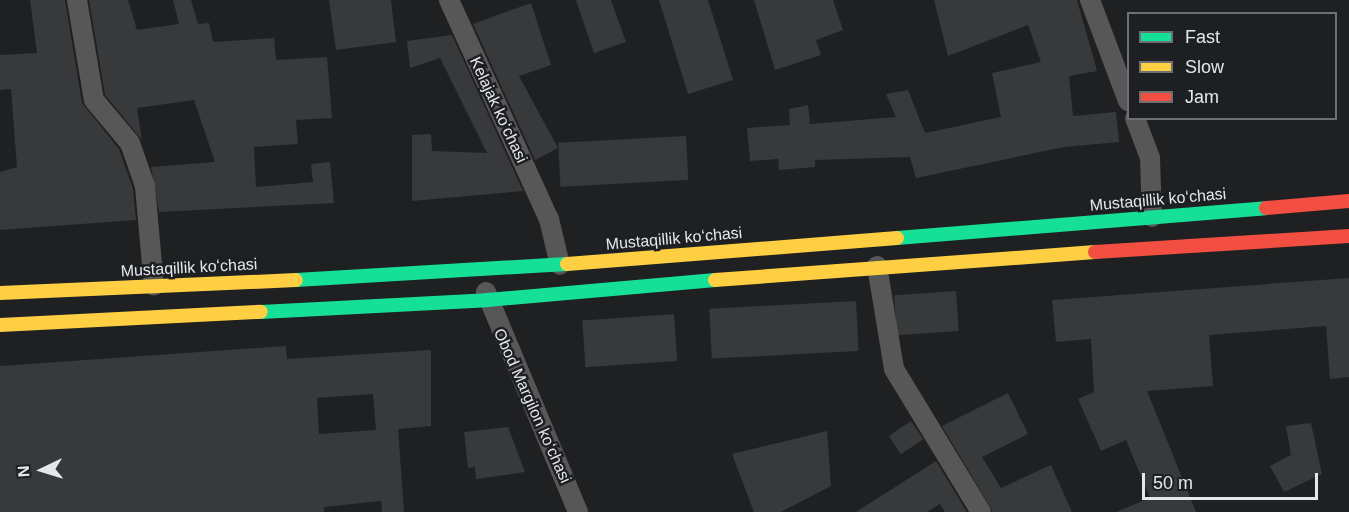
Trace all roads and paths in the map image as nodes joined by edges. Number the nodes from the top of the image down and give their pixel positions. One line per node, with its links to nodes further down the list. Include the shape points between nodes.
1 (77, 0): 12 (street, via 94,100 130,144 145,186)
2 (449, 0): 9 (street, Kelajak koʻchasi, via 549,219)
3 (1090, 0): 4 (street)
4 (1127, 99)
5 (1136, 120): 7 (street, via 1150,158)
6 (1349, 201): 7 (main road, Mustaqillik koʻchasi)
7 (1152, 217): 9 (main road, Mustaqillik koʻchasi)
8 (1349, 236): 10 (main road)
9 (560, 265): 11 (main road, Mustaqillik koʻchasi)
10 (878, 266): 14 (main road); 17 (street, via 894,369)
11 (484, 271): 12 (main road, Mustaqillik koʻchasi); 14 (street, Obod Margilon koʻchasi)
12 (154, 286): 13 (main road, Mustaqillik koʻchasi)
13 (0, 293)
14 (487, 300): 15 (main road); 16 (street, Obod Margilon koʻchasi)
15 (0, 325)
16 (578, 512)
17 (981, 512)

